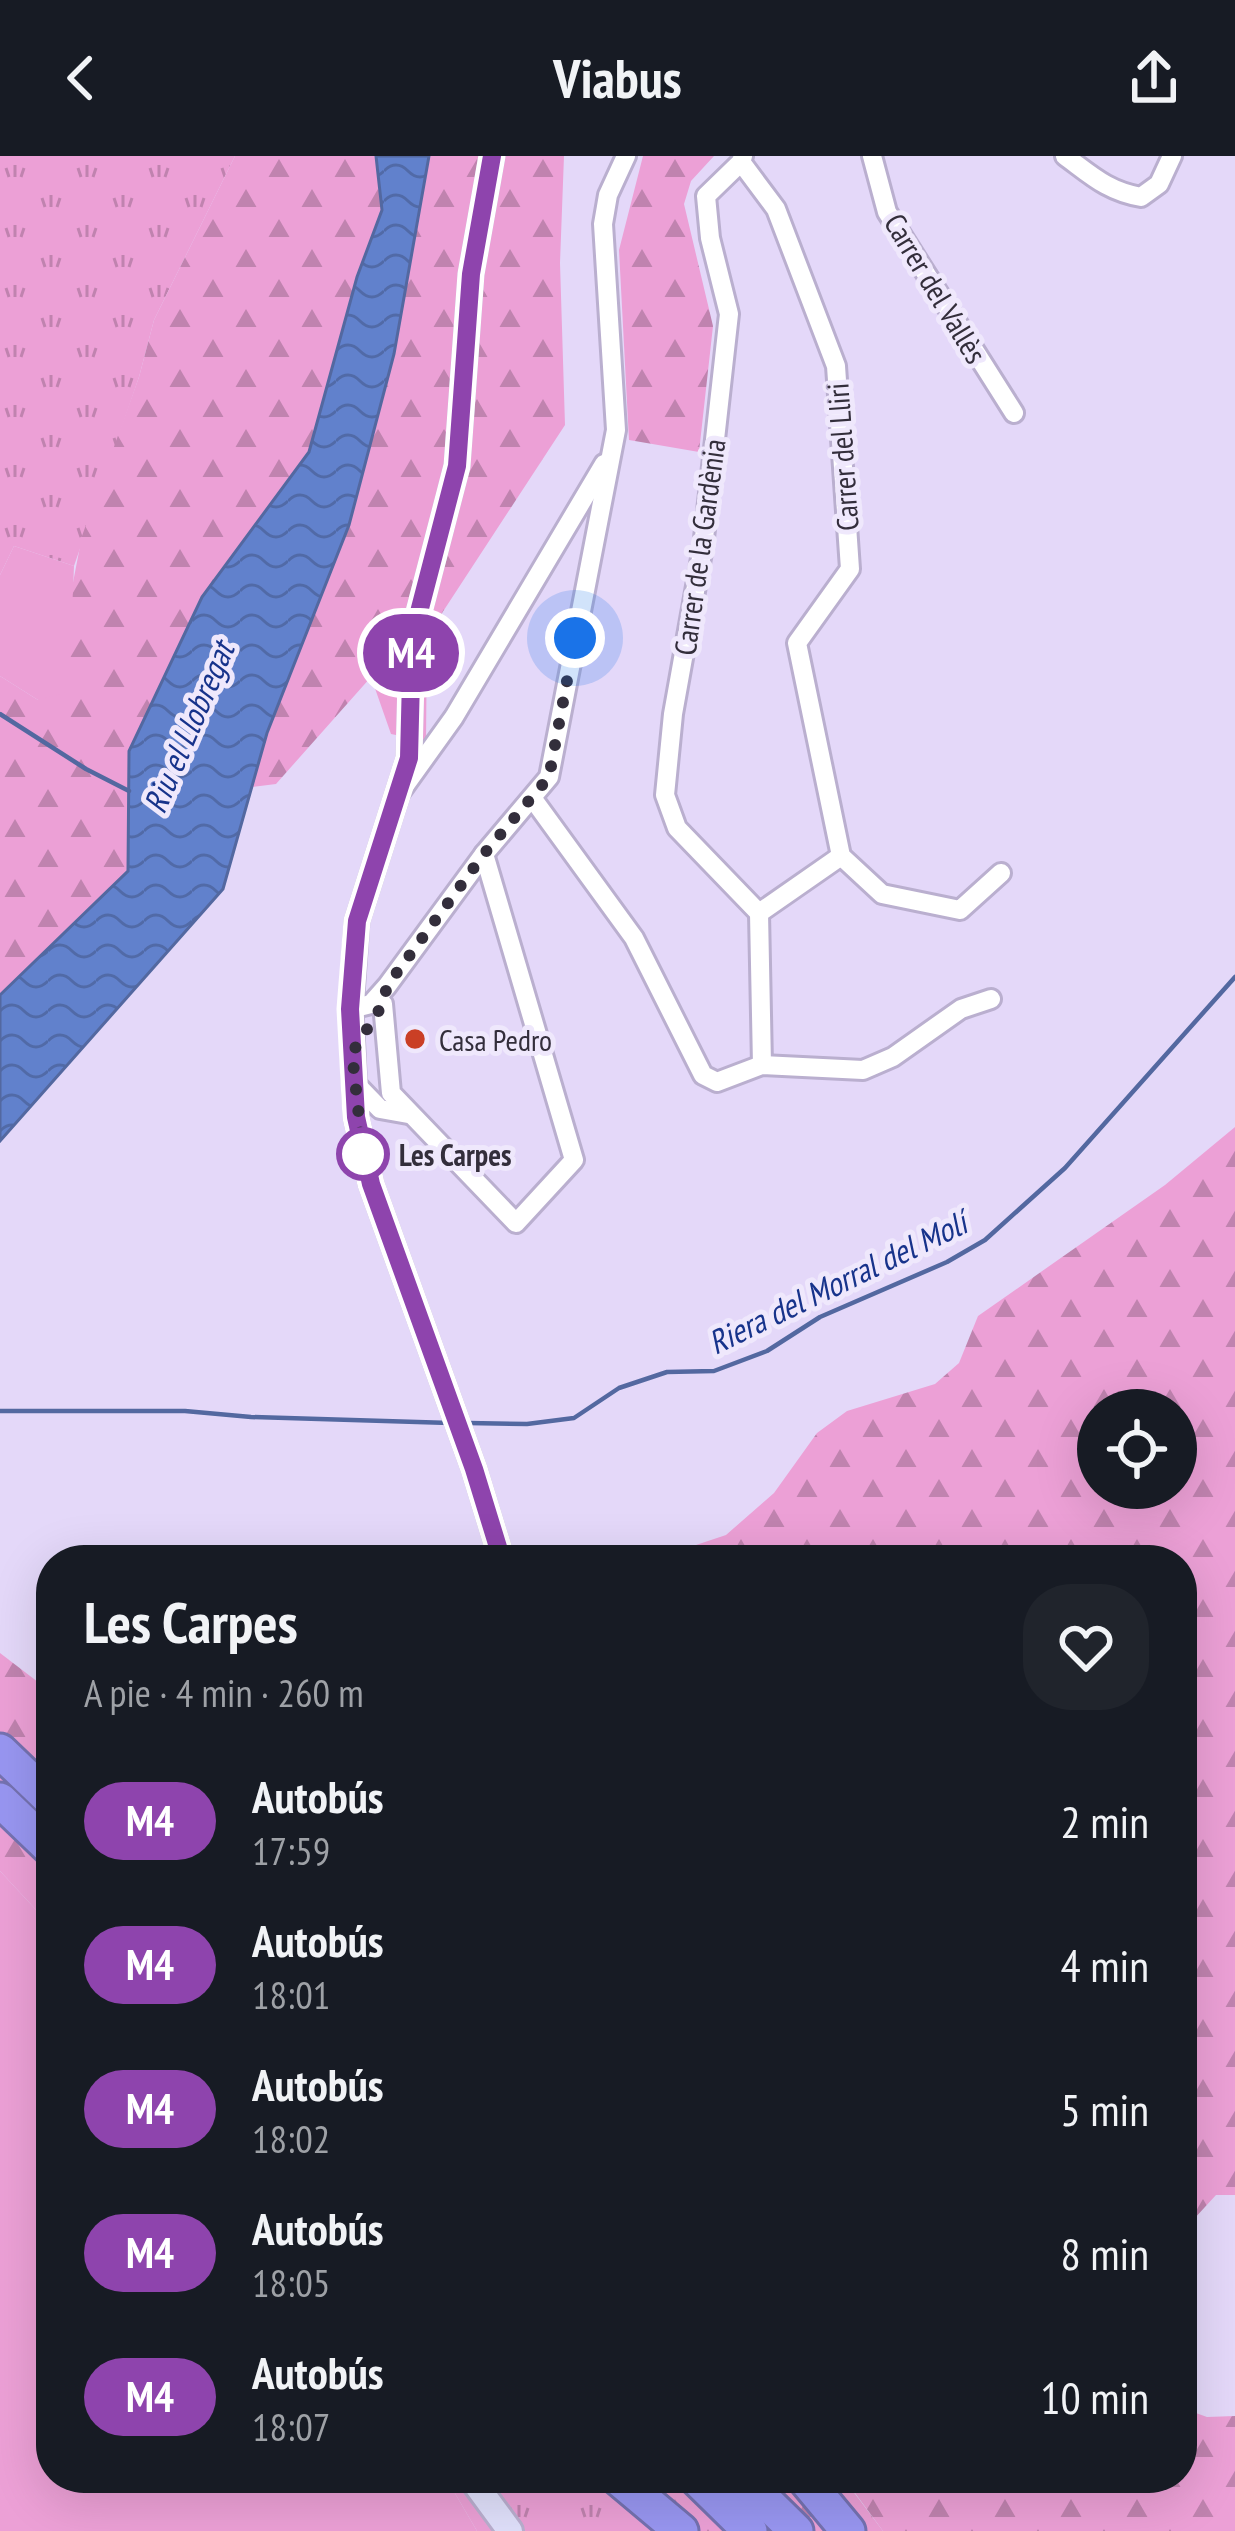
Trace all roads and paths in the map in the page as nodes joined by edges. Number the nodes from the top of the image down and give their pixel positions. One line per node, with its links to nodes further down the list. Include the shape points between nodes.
1 (492, 156): 9 (street, via 471,274 457,466 412,639 412,728)
2 (626, 156): 8 (street, via 603,224 616,405)
3 (872, 156): 7 (street, Carrer del Vallès, via 887,212)
4 (1172, 156): 5 (street, via 1159,184 1141,197 1117,193)
5 (1068, 157)
6 (742, 159): 12 (street, Carrer del Lliri, via 776,209 836,366 850,569 796,643); 14 (street, Carrer de la Gardènia, via 706,196 729,314 665,795 677,828)
7 (1014, 413)
8 (610, 453): 9 (street, via 454,717); 10 (street, via 549,777)
9 (401, 791): 17 (street, via 357,921)
10 (533, 799): 11 (street); 19 (street, via 634,938 703,1075 717,1082)
11 (484, 854): 15 (street); 21 (street, via 574,1160 517,1222)
12 (841, 856): 13 (street, via 882,894 960,910); 14 (street)
13 (1001, 873)
14 (759, 913): 19 (street)
15 (385, 995): 17 (street); 18 (street); 21 (street, via 391,1094)
16 (991, 999): 19 (street, via 863,1070)
17 (350, 1009): 18 (street)
18 (352, 1053): 20 (street)
19 (762, 1065)
20 (353, 1081): 21 (street, via 380,1108); 22 (street)
21 (407, 1114): 22 (street, via 376,1123)
22 (362, 1149): 23 (street)
23 (497, 1545)
24 (0, 1751): 25 (highway)
25 (36, 1786)
26 (0, 1800): 27 (highway)
27 (36, 1836)
28 (482, 2493): 33 (main road)
29 (636, 2493): 34 (highway)
30 (711, 2493): 35 (highway)
31 (757, 2493): 36 (highway)
32 (816, 2493): 37 (highway)
33 (510, 2531)
34 (681, 2531)
35 (750, 2531)
36 (796, 2531)
37 (848, 2531)

